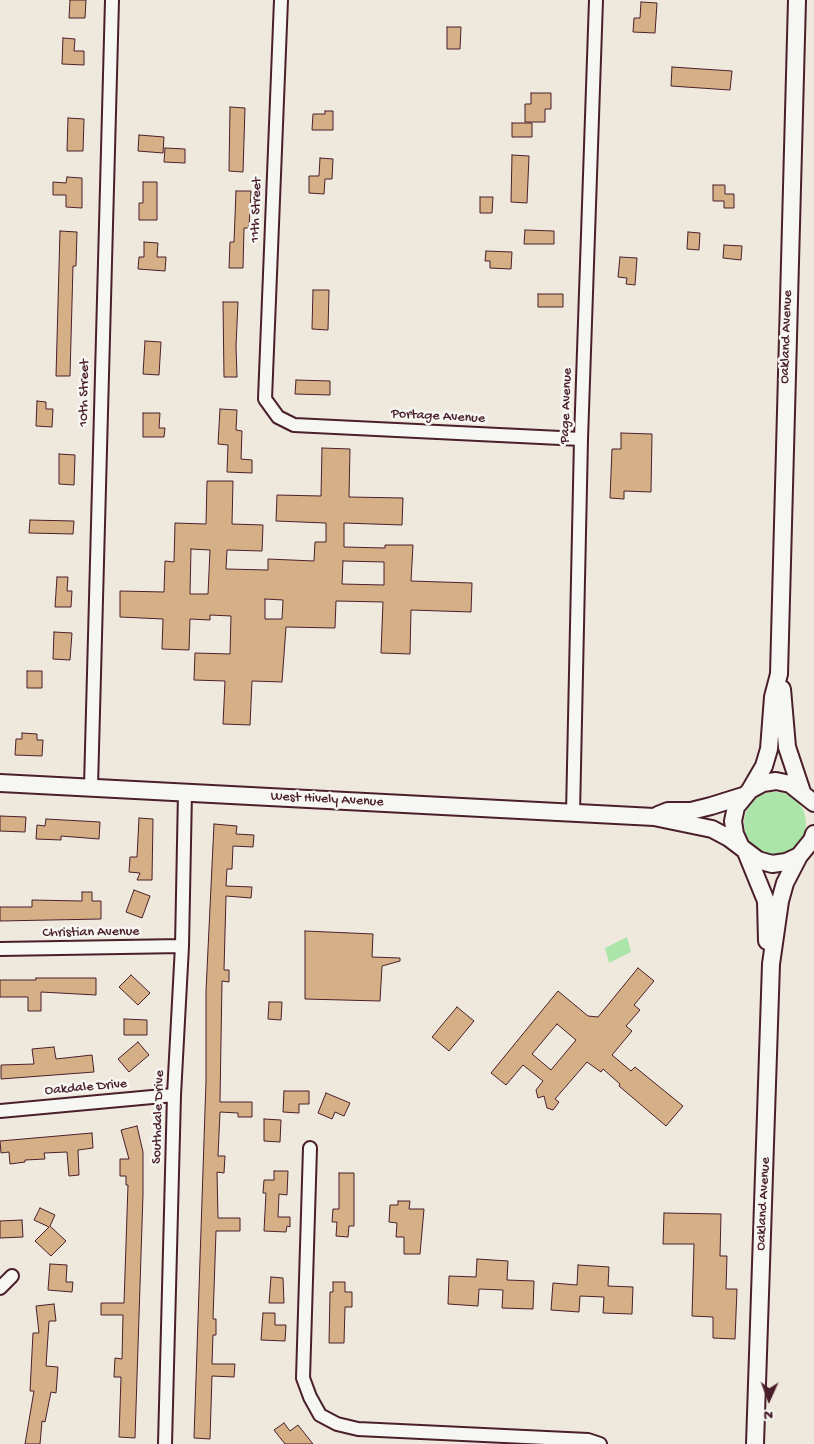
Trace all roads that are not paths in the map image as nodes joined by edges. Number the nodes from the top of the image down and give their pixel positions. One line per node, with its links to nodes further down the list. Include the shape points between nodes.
1 (112, 0): 9 (street, 10th Street)
2 (281, 0): 5 (street, 11th Street, via 265,399 278,417)
3 (596, 0): 6 (street, Page Avenue)
4 (798, 0): 7 (street, Oakland Avenue)
5 (294, 425): 6 (street, Portage Avenue)
6 (581, 439): 13 (street, Page Avenue)
7 (779, 674): 11 (street, Oakland Avenue, via 773,697 769,749 764,766); 12 (street, Oakland Avenue, via 784,696 787,747)
8 (0, 782): 9 (street, West Hively Avenue)
9 (91, 786): 10 (street, West Hively Avenue)
10 (185, 792): 13 (street, West Hively Avenue); 18 (street, Southdale Drive)
11 (747, 793): 12 (street, via 762,783 776,781 790,784); 14 (street, via 711,806 691,811 668,811); 16 (street, Oakland Avenue, via 736,807 733,821 735,834)
12 (810, 801)
13 (574, 813): 14 (street, West Hively Avenue)
14 (654, 817): 16 (street, via 712,828)
15 (814, 834): 17 (street, Oakland Avenue)
16 (744, 849): 17 (street, via 758,860 772,864 786,862); 20 (street, Oakland Avenue, via 766,900)
17 (806, 852): 20 (street, Oakland Avenue, via 785,883)
18 (182, 946): 19 (street, Christian Avenue); 21 (street, Southdale Drive)
19 (0, 949)
20 (771, 964): 28 (street, Oakland Avenue)
21 (174, 1095): 22 (street, Oakdale Drive); 26 (street, Southdale Drive)
22 (0, 1110)
23 (310, 1148): 27 (street, via 303,1378 320,1415 337,1424 358,1429 588,1440)
24 (12, 1276): 25 (street)
25 (0, 1288)
26 (165, 1444)
27 (600, 1444)
28 (755, 1444)

